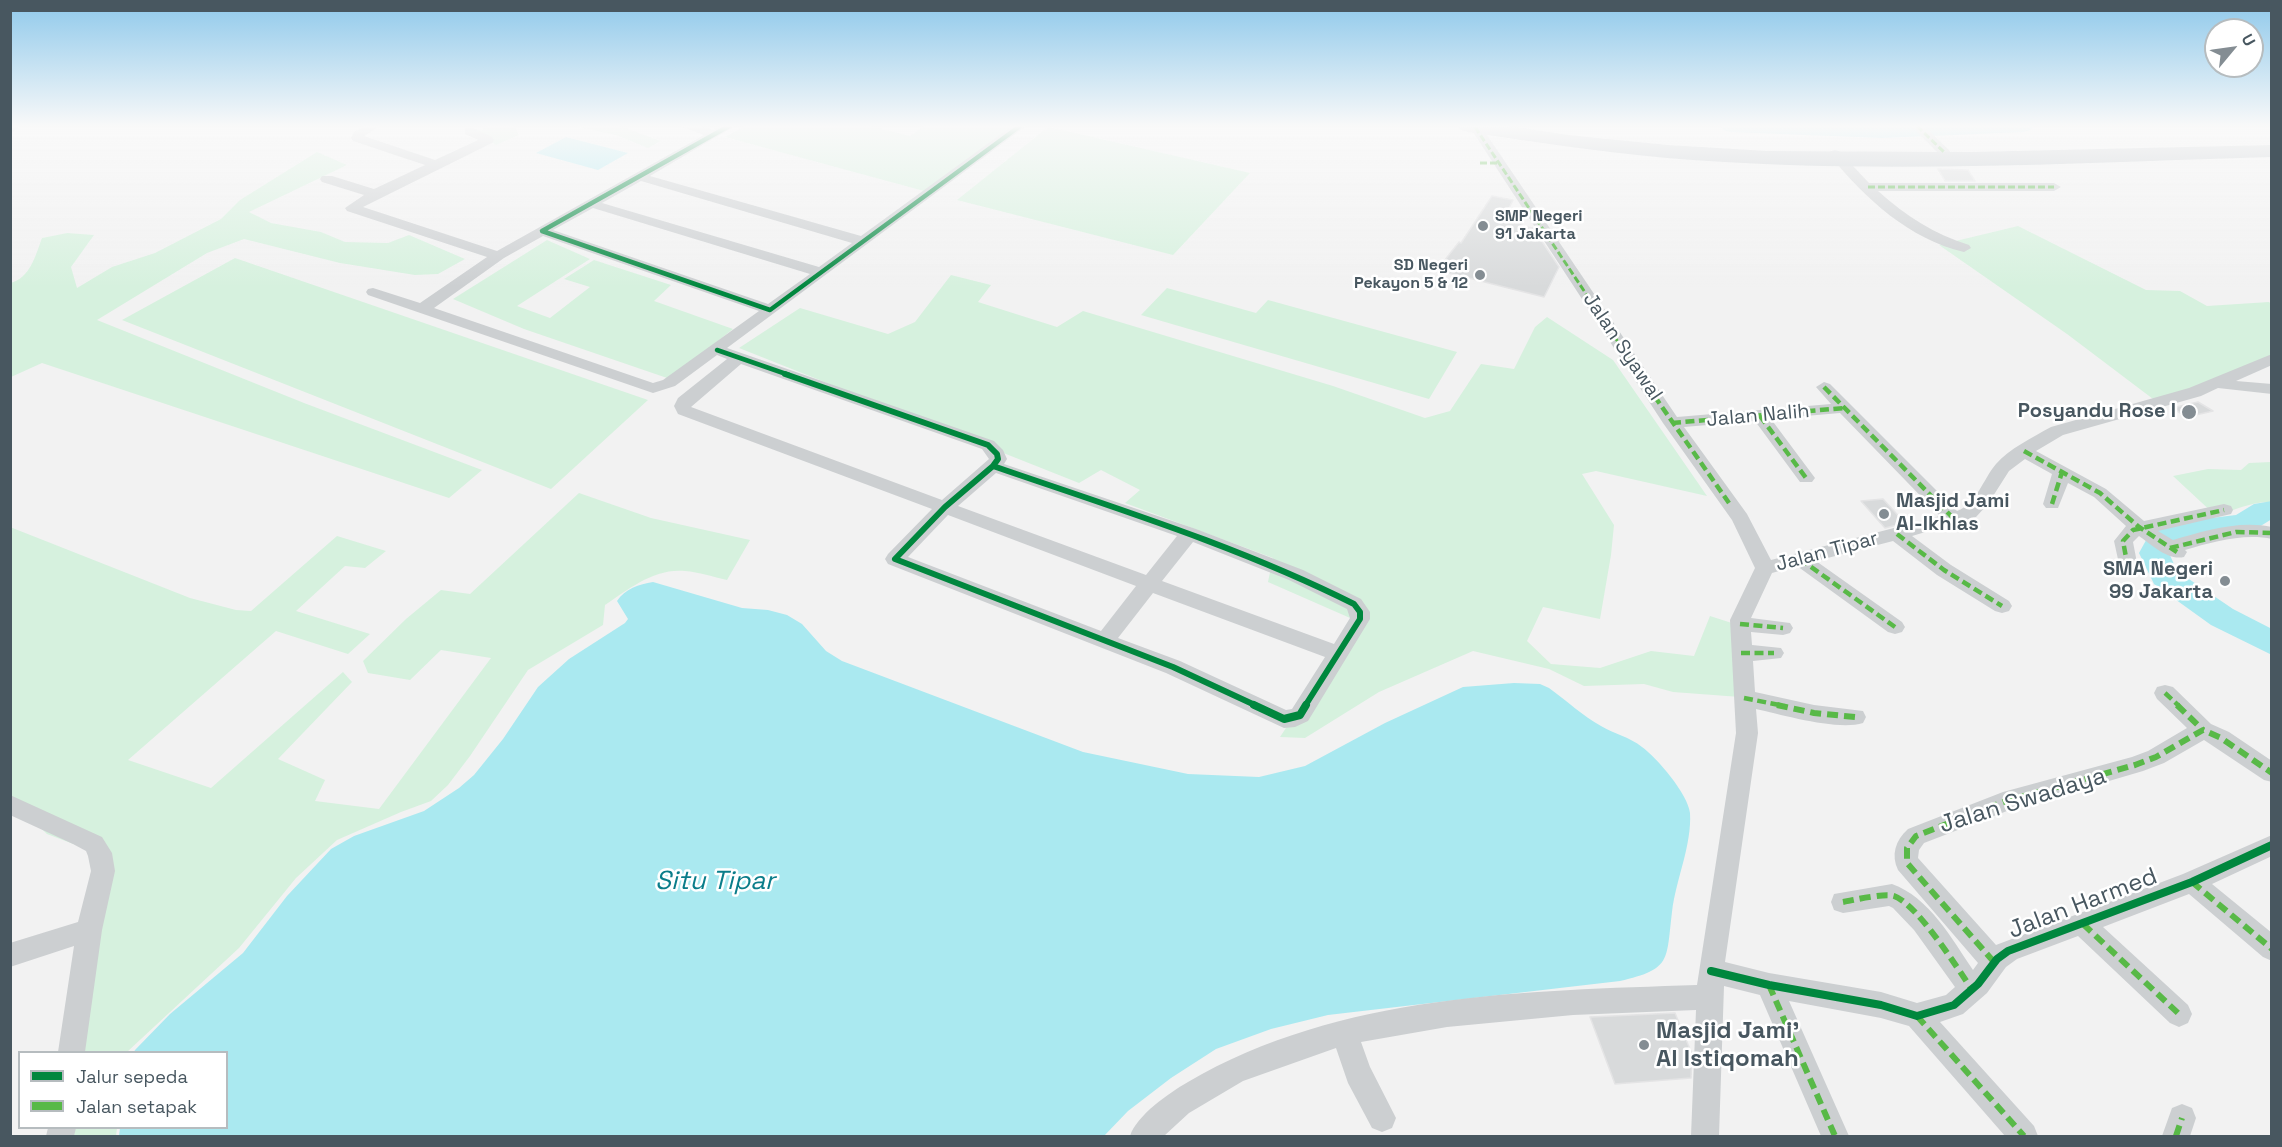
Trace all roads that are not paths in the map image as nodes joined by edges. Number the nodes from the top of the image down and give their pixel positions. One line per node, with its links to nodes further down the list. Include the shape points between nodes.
1 (332, 180): 10 (street)
2 (405, 180): 10 (street)
3 (637, 180): 11 (street)
4 (650, 180): 13 (street)
5 (946, 180): 13 (street)
6 (1510, 180): 28 (street, Jalan Syawal)
7 (1860, 180): 8 (street)
8 (1868, 187): 9 (street); 14 (street, via 1924,232)
9 (2054, 188)
10 (375, 194): 15 (street, via 352,208)
11 (593, 204): 12 (street); 16 (street)
12 (542, 231): 15 (street); 19 (street)
13 (862, 241): 16 (street)
14 (1964, 248)
15 (499, 255): 18 (street)
16 (820, 272): 19 (street)
17 (373, 292): 18 (street)
18 (422, 309): 20 (street, via 648,387 669,384)
19 (770, 310): 20 (street)
20 (717, 350): 21 (street)
21 (739, 357): 30 (street, via 988,445 997,454); 34 (street, via 684,402 684,410)
22 (2271, 359): 23 (street, Jalan Tipar)
23 (2217, 384): 25 (street); 29 (street, Jalan Tipar, via 2057,431)
24 (1824, 387): 26 (street)
25 (2271, 388)
26 (1844, 408): 27 (street, Jalan Nalih); 36 (street)
27 (1760, 416): 28 (street, Jalan Nalih); 32 (street)
28 (1672, 423): 42 (street, Jalan Syawal, via 1740,518)
29 (2024, 451): 31 (street); 36 (street, Jalan Tipar, via 2003,467 1969,513)
30 (993, 466): 34 (street); 38 (street)
31 (2062, 472): 33 (street); 37 (street, via 2100,493)
32 (1806, 478)
33 (2052, 504)
34 (945, 507): 44 (street); 49 (street, via 895,559)
35 (2224, 510): 37 (street)
36 (1953, 519): 40 (street, Jalan Tipar)
37 (2140, 528): 39 (street, via 2170,547 2253,530); 43 (street, via 2123,541)
38 (1189, 533): 44 (street); 52 (street, via 1296,575 1354,604 1360,620)
39 (2271, 533)
40 (1897, 534): 41 (street, Jalan Tipar); 45 (street, via 1944,570)
41 (1800, 559): 42 (street, Jalan Tipar); 47 (street)
42 (1765, 568): 46 (street)
43 (2127, 568)
44 (1149, 585): 49 (street); 52 (street)
45 (2002, 606)
46 (1740, 624): 48 (street); 50 (street)
47 (1895, 627)
48 (1783, 628)
49 (1105, 640): 52 (street, via 1289,720 1300,716)
50 (1742, 653): 51 (street); 54 (street)
51 (1774, 653)
52 (1338, 654)
53 (2166, 693): 56 (street)
54 (1744, 698): 55 (street); 67 (street, via 1745,752)
55 (1855, 717)
56 (2203, 730): 57 (street); 66 (street, Jalan Swadaya, via 2157,757 2003,802 1922,832 1910,842 1907,863)
57 (2271, 773)
58 (10, 804): 63 (street, via 94,844 100,853 103,871)
59 (2271, 845): 60 (street, Jalan Harmed)
60 (2192, 882): 62 (street, Jalan Harmed); 64 (street)
61 (1843, 902): 69 (street, via 1899,897)
62 (2084, 924): 66 (street, Jalan Harmed, via 2008,951); 70 (street)
63 (89, 930): 65 (street); 73 (street)
64 (2271, 949)
65 (10, 955)
66 (1994, 962): 69 (street, Jalan Harmed)
67 (1710, 984): 68 (street); 72 (street, via 1458,1013); 76 (street)
68 (1769, 985): 71 (street, via 1881,1005); 77 (street)
69 (1971, 988): 71 (street, Jalan Harmed, via 1954,1005)
70 (2179, 1014)
71 (1917, 1016): 78 (street)
72 (1344, 1032): 74 (street, via 1358,1073); 75 (street, via 1234,1070 1179,1103)
73 (72, 1051)
74 (1382, 1118)
75 (1144, 1137)
76 (1705, 1137)
77 (1835, 1137)
78 (2025, 1137)

